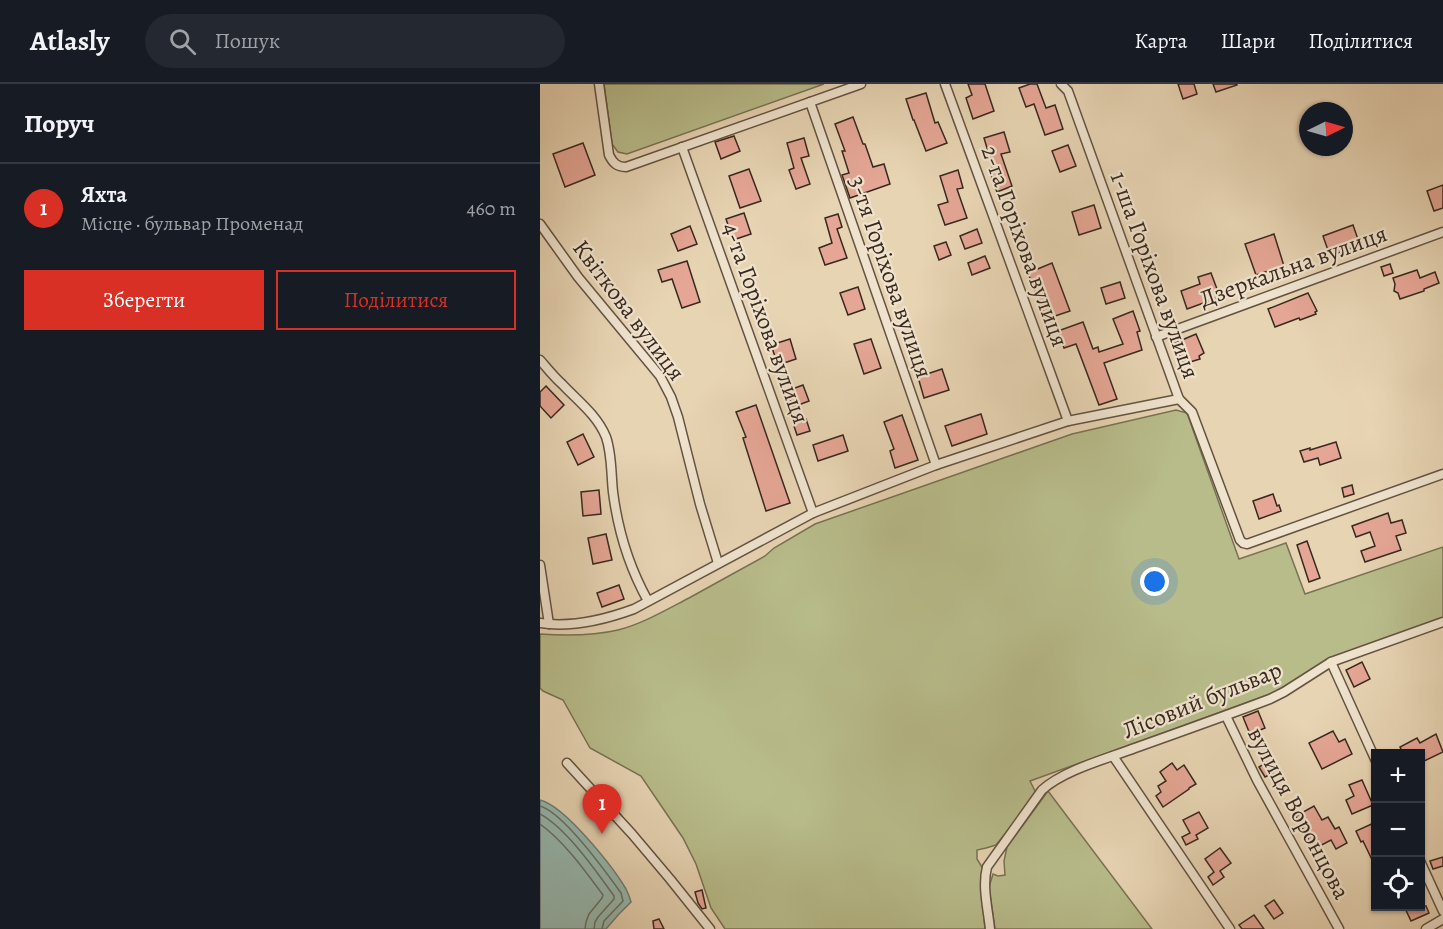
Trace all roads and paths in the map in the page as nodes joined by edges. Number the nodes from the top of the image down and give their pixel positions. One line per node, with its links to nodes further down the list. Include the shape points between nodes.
1 (599, 84): 6 (street, via 607,146 616,164 626,167)
2 (861, 84): 5 (street)
3 (945, 84): 12 (street, 2-га Горіхова вулиця)
4 (1061, 84): 9 (street, 1-ша Горіхова вулиця, via 1068,91)
5 (810, 102): 6 (street); 13 (street, 3-тя Горіхова вулиця)
6 (682, 147): 15 (street, 4-та Горіхова вулиця)
7 (540, 224): 16 (street, Квіткова вулиця, via 578,277 660,376 678,417)
8 (1443, 232): 9 (street, Дзеркальна вулиця)
9 (1156, 337): 11 (street, 1-ша Горіхова вулиця)
10 (540, 360): 18 (street, via 591,412 606,437 623,543)
11 (1179, 399): 12 (street); 14 (street, 1-ша Горіхова вулиця, via 1192,412 1243,543)
12 (1068, 421): 13 (street)
13 (936, 465): 15 (street)
14 (1443, 474)
15 (813, 513): 16 (street)
16 (718, 563): 18 (street)
17 (540, 565): 20 (street)
18 (648, 601): 20 (street, via 596,621)
19 (1443, 622): 21 (street, Лісовий бульвар)
20 (544, 624)
21 (1331, 662): 22 (street, Лісовий бульвар, via 1284,692); 23 (street)
22 (1226, 716): 24 (street, Лісовий бульвар); 32 (street, вулиця Воронцова)
23 (1371, 750)
24 (1113, 756): 30 (street, Лісовий бульвар, via 1052,781 987,867); 31 (street)
25 (567, 763): 29 (street, via 633,834)
26 (1425, 872): 27 (street)
27 (1443, 911)
28 (1443, 919): 33 (street)
29 (710, 929)
30 (990, 929)
31 (1230, 929)
32 (1339, 929)
33 (1426, 929)

